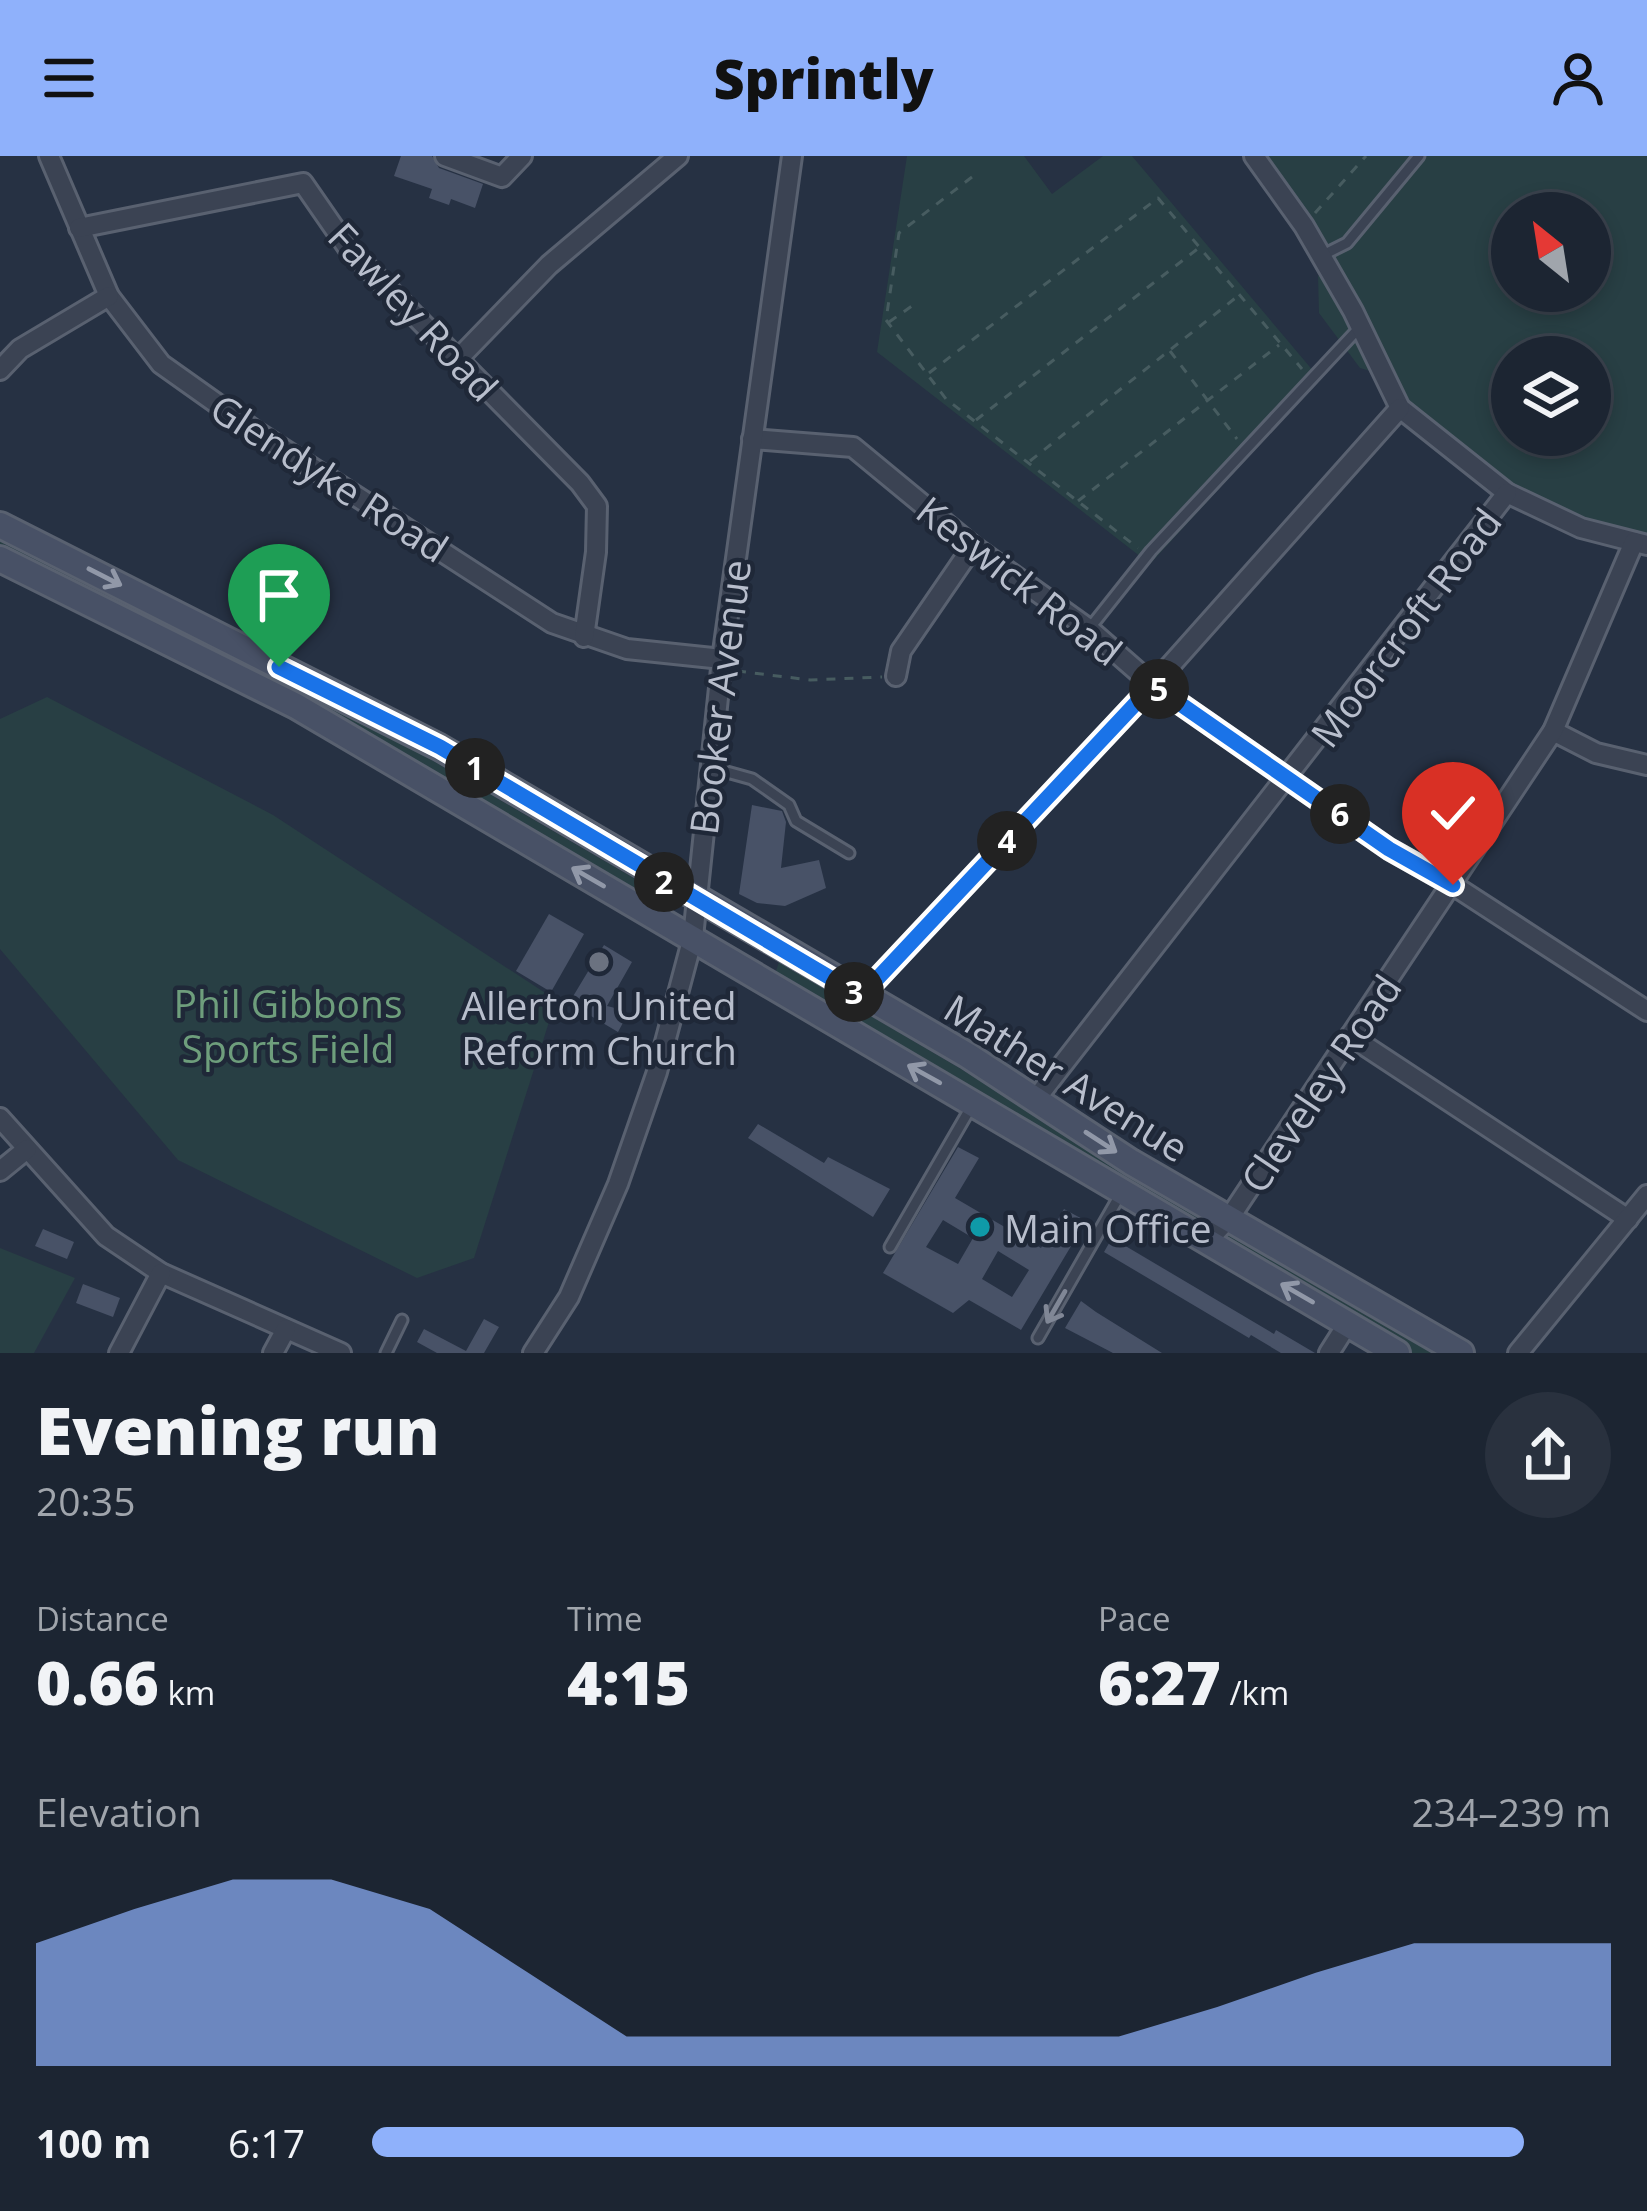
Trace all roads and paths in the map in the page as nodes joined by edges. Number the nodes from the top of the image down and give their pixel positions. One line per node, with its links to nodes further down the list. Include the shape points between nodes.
1 (49, 156): 11 (street, Glendyke Road)
2 (445, 156): 3 (street, via 502,177)
3 (522, 156)
4 (678, 156): 21 (street, via 549,265)
5 (1255, 156): 10 (street)
6 (1366, 156): 10 (path)
7 (1419, 156): 13 (lane, via 1347,243)
8 (787, 157): 28 (street, Booker Avenue)
9 (972, 177): 17 (path, via 899,233)
10 (1304, 226): 13 (street)
11 (79, 229): 15 (street, Glendyke Road); 21 (street, Fawley Road, via 303,183 348,248)
12 (1199, 247): 14 (path); 23 (path, via 1158,198); 27 (path)
13 (1321, 256): 18 (street)
14 (1239, 295): 19 (path); 20 (path)
15 (109, 296): 22 (street, via 20,349); 39 (street, Glendyke Road, via 179,377)
16 (912, 306): 17 (path)
17 (888, 323): 23 (path)
18 (1360, 327): 24 (lane); 26 (street)
19 (1280, 344): 24 (path); 25 (path)
20 (1168, 350): 25 (path); 30 (path)
21 (457, 360): 39 (street, Fawley Road, via 597,506)
22 (0, 370)
23 (927, 374): 27 (path)
24 (1310, 379): 29 (lane)
25 (1208, 400): 29 (path); 32 (path)
26 (1400, 408): 31 (street); 42 (street)
27 (975, 422): 30 (path)
28 (752, 439): 35 (street, Keswick Road, via 853,448); 40 (street, Booker Avenue)
29 (1246, 450): 36 (lane)
30 (1028, 464): 32 (path)
31 (1507, 493): 34 (street, via 1581,528); 46 (street, Moorcroft Road)
32 (1078, 502): 36 (path)
33 (0, 525): 49 (main road, Mather Avenue, one-way to 49, via 440,747)
34 (1640, 544): 43 (street, Cleveley Road)
35 (973, 546): 38 (street, Keswick Road); 41 (street, via 901,651)
36 (1149, 556): 38 (lane)
37 (0, 559): 50 (main road, Mather Avenue, one-way to 37, via 296,706)
38 (1089, 629): 42 (street, Keswick Road)
39 (584, 637): 40 (street, Glendyke Road)
40 (722, 664): 41 (path, via 810,680); 45 (street, Booker Avenue)
41 (896, 676)
42 (1153, 685): 46 (street, Keswick Road); 51 (street)
43 (1553, 731): 44 (street, via 1596,753); 48 (street, Cleveley Road)
44 (1647, 765)
45 (710, 767): 47 (lane, via 752,779); 49 (street, Booker Avenue)
46 (1288, 778): 48 (street, Keswick Road); 54 (street, Moorcroft Road)
47 (849, 853)
48 (1453, 885): 52 (street, Keswick Road); 53 (street, Cleveley Road)
49 (693, 899): 50 (street, Booker Avenue); 51 (main road, Mather Avenue)
50 (692, 938): 55 (main road, Mather Avenue, one-way to 50); 74 (street, Booker Avenue, via 618,1184 569,1297)
51 (861, 996): 54 (main road, Mather Avenue)
52 (1647, 1011)
53 (1350, 1036): 61 (street, Cleveley Road); 62 (street)
54 (1035, 1100): 61 (main road, Mather Avenue, one-way to 61)
55 (974, 1102): 59 (main road, Mather Avenue); 64 (lane)
56 (0, 1118): 57 (street)
57 (27, 1149): 58 (street); 65 (street, via 106,1236)
58 (0, 1171)
59 (1122, 1190): 63 (main road, Mather Avenue); 69 (lane, one-way to 69)
60 (1647, 1195): 62 (street)
61 (1230, 1217): 63 (street, Cleveley Road); 77 (main road, Mather Avenue)
62 (1628, 1219): 78 (street)
63 (1207, 1241): 67 (main road, Mather Avenue, one-way to 63)
64 (890, 1247)
65 (161, 1273): 68 (street); 70 (street)
66 (402, 1319): 73 (lane)
67 (1348, 1323): 75 (street); 76 (main road, Mather Avenue)
68 (286, 1329): 71 (street); 72 (street)
69 (1038, 1338)
70 (119, 1353)
71 (273, 1353)
72 (340, 1353)
73 (386, 1353)
74 (533, 1353)
75 (1329, 1353)
76 (1397, 1353)
77 (1461, 1353)
78 (1518, 1353)

